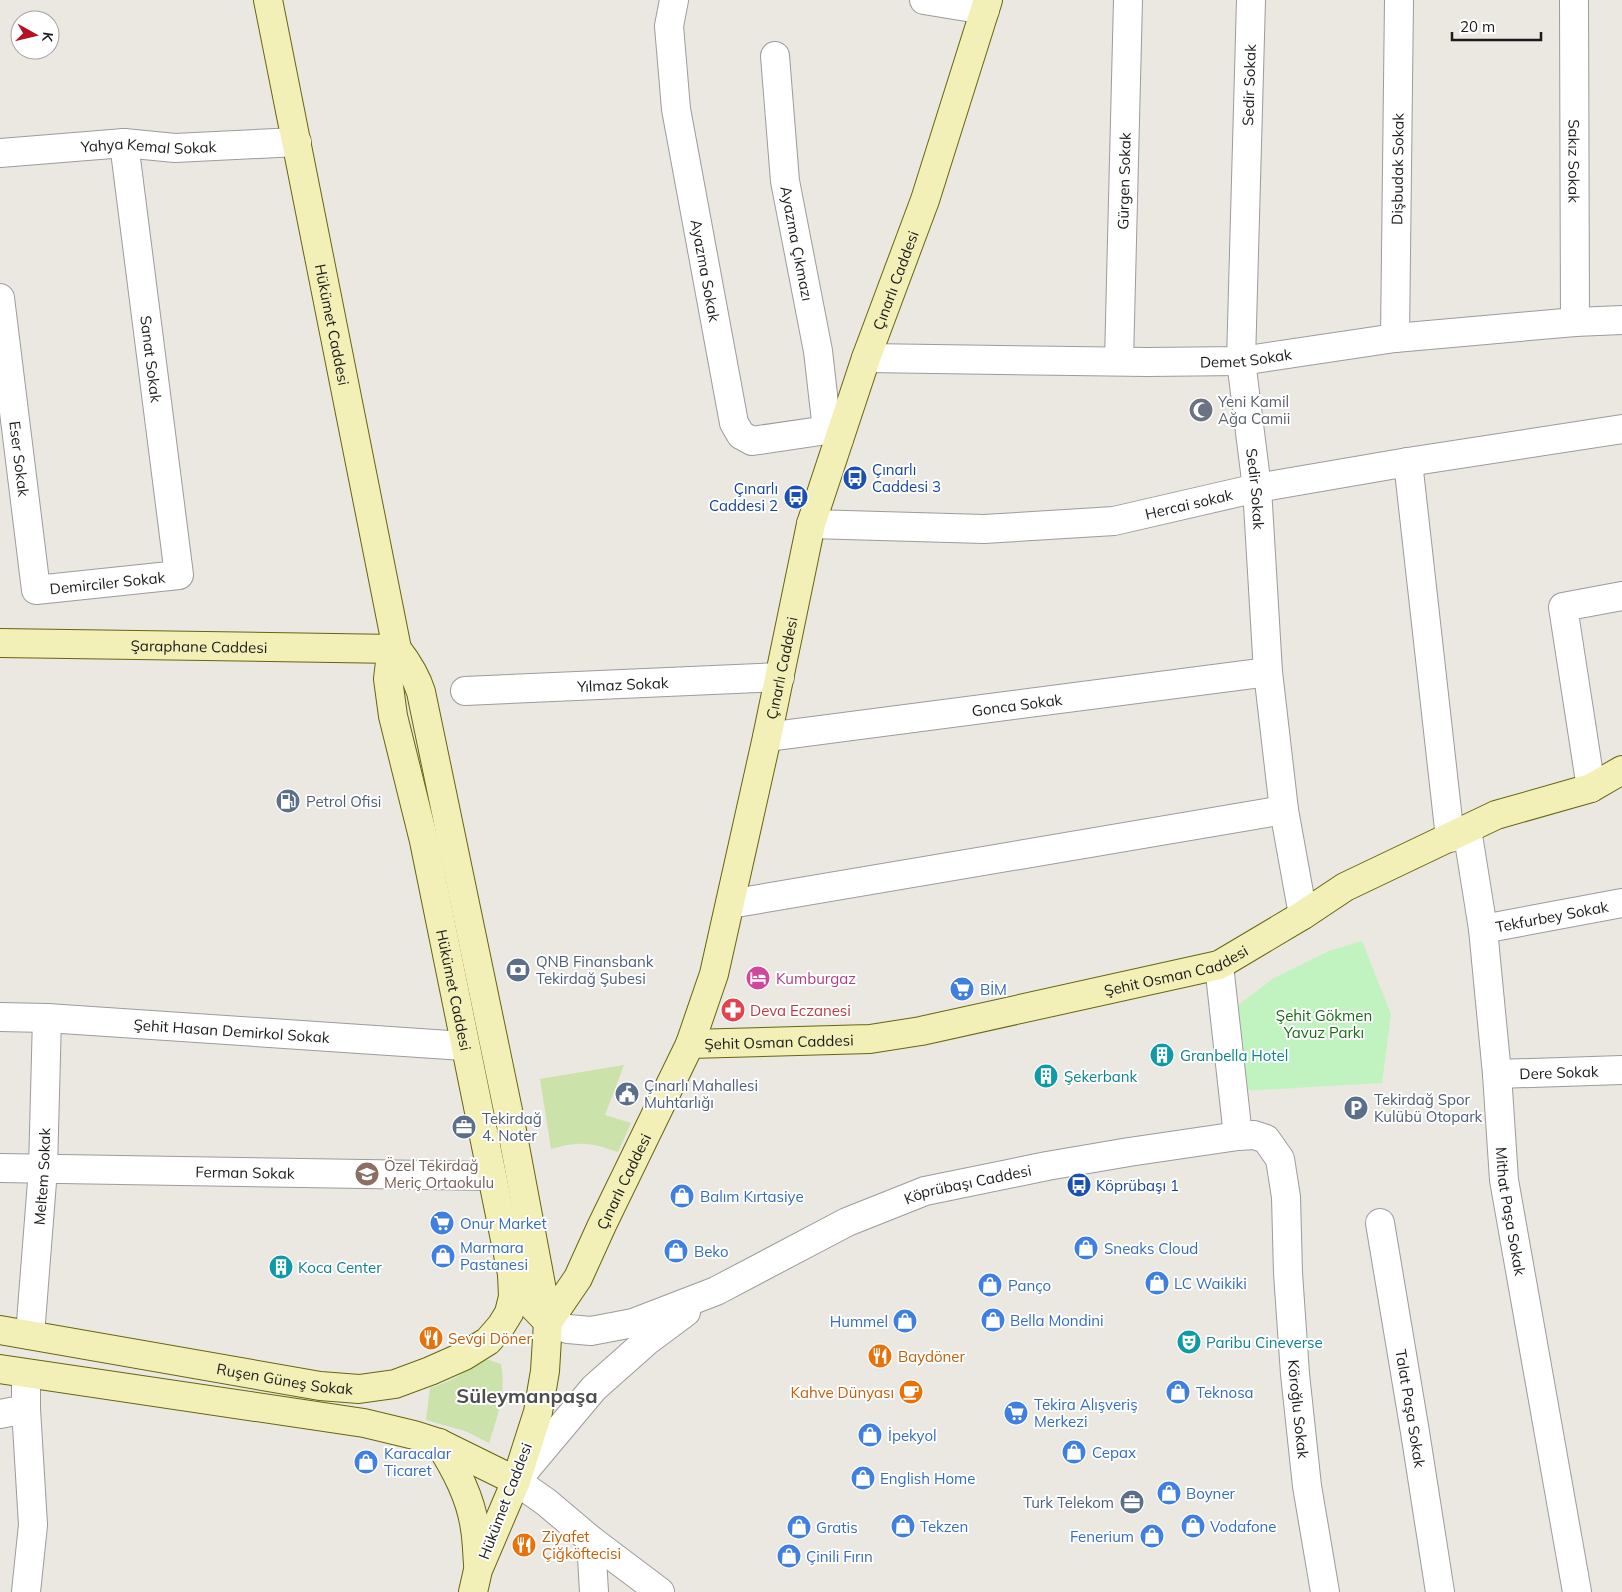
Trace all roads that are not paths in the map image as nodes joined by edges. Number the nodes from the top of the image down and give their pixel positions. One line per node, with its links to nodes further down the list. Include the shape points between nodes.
1 (268, 0): 10 (street, Hükümet Caddesi)
2 (674, 0): 21 (street, Ayazma Sokak, via 669,26 676,109 734,423 741,435 752,441)
3 (924, 0): 8 (street)
4 (1128, 0): 19 (street, Gürgen Sokak)
5 (1251, 0): 18 (street, Sedir Sokak)
6 (1398, 0): 16 (street, Dişbudak Sokak)
7 (1574, 0): 15 (street, Sakız Sokak)
8 (986, 5): 17 (street, Çınarlı Caddesi, via 925,200)
9 (775, 56): 21 (street, Ayazma Çıkmazı, via 786,181)
10 (297, 142): 11 (street, Yahya Kemal Sokak, via 175,148); 29 (street, Hükümet Caddesi)
11 (124, 143): 12 (street, Yahya Kemal Sokak); 25 (street, Sanat Sokak)
12 (0, 153)
13 (0, 298): 26 (street, Eser Sokak)
14 (1622, 320): 15 (street, Demet Sokak)
15 (1575, 322): 16 (street, Demet Sokak)
16 (1395, 338): 18 (street, Demet Sokak)
17 (866, 358): 19 (street, Demet Sokak); 21 (street, Çınarlı Caddesi)
18 (1241, 360): 19 (street, Demet Sokak); 23 (street, Sedir Sokak)
19 (1118, 362)
20 (1622, 429): 22 (street, Hercai sokak)
21 (833, 435): 24 (street, Çınarlı Caddesi)
22 (1408, 462): 23 (street, Hercai sokak); 37 (street, Mithat Paşa Sokak)
23 (1256, 488): 24 (street, Hercai sokak, via 1114,520 984,530); 30 (street, Sedir Sokak)
24 (811, 524): 31 (street, Çınarlı Caddesi)
25 (179, 575): 26 (street, Demirciler Sokak)
26 (36, 590)
27 (1622, 596): 35 (street, via 1563,607)
28 (0, 643): 29 (street, Şaraphane Caddesi)
29 (397, 649): 38 (street, Hükümet Caddesi, via 421,692); 39 (street, Hükümet Caddesi, via 390,662 388,679 393,716)
30 (1268, 672): 33 (street, Gonca Sokak); 36 (street, Sedir Sokak)
31 (780, 677): 32 (street, Yılmaz Sokak); 33 (street, Çınarlı Caddesi)
32 (465, 692)
33 (767, 737): 41 (street, Çınarlı Caddesi)
34 (1622, 770): 35 (street, Şehit Osman Caddesi)
35 (1591, 788): 37 (street, Şehit Osman Caddesi, via 1496,815)
36 (1284, 810): 41 (street); 42 (street, Sedir Sokak)
37 (1458, 833): 42 (street, Şehit Osman Caddesi, via 1345,887); 43 (street, Mithat Paşa Sokak)
38 (452, 837): 39 (street); 58 (street, Hükümet Caddesi)
39 (424, 841): 48 (street, Hükümet Caddesi)
40 (1622, 903): 43 (street, Tekfurbey Sokak)
41 (730, 904): 47 (street, Çınarlı Caddesi, via 714,974)
42 (1303, 915): 44 (street, Şehit Osman Caddesi)
43 (1483, 929): 50 (street, Mithat Paşa Sokak)
44 (1219, 965): 47 (street, Şehit Osman Caddesi, via 921,1031 870,1039); 51 (street)
45 (0, 1017): 46 (street, Şehit Hasan Demirkol Sokak)
46 (47, 1018): 48 (street, Şehit Hasan Demirkol Sokak); 53 (street, Meltem Sokak)
47 (690, 1044): 58 (street, Çınarlı Caddesi, via 578,1278)
48 (464, 1046): 54 (street, Hükümet Caddesi)
49 (1622, 1070): 50 (street, Dere Sokak)
50 (1497, 1074): 73 (street, Mithat Paşa Sokak, via 1504,1180)
51 (1238, 1136): 57 (street, Köprübaşı Caddesi, via 1055,1164 925,1191 847,1222); 71 (street, Köroğlu Sokak, via 1254,1135 1266,1139 1280,1159 1286,1197 1295,1374 1307,1486)
52 (0, 1168): 53 (street, Ferman Sokak)
53 (43, 1169): 54 (street, Ferman Sokak); 60 (street, Meltem Sokak)
54 (490, 1176): 56 (street, Hükümet Caddesi)
55 (1380, 1223): 72 (street, Talat Paşa Sokak)
56 (512, 1274): 58 (street, Hükümet Caddesi, via 527,1300); 60 (street, Ruşen Güneş Sokak, via 513,1297 509,1313 488,1341 430,1371 395,1384 359,1389 320,1386)
57 (716, 1290): 58 (street, Köprübaşı Caddesi, via 633,1323 591,1331 568,1329); 65 (street, Köprübaşı Caddesi, via 605,1377)
58 (548, 1322): 65 (street, Hükümet Caddesi, via 546,1364 538,1412)
59 (0, 1330): 60 (street, Ruşen Güneş Sokak)
60 (30, 1335): 61 (street)
61 (13, 1371): 62 (street); 64 (street, via 364,1424)
62 (26, 1409): 63 (street); 68 (street, via 34,1525)
63 (0, 1414)
64 (439, 1444): 65 (street); 67 (street, via 461,1482 468,1502 475,1528)
65 (516, 1481): 66 (street); 67 (street, Hükümet Caddesi)
66 (591, 1540): 69 (street); 70 (street)
67 (476, 1581)
68 (26, 1592)
69 (594, 1592)
70 (660, 1592)
71 (1325, 1592)
72 (1440, 1592)
73 (1577, 1592)

